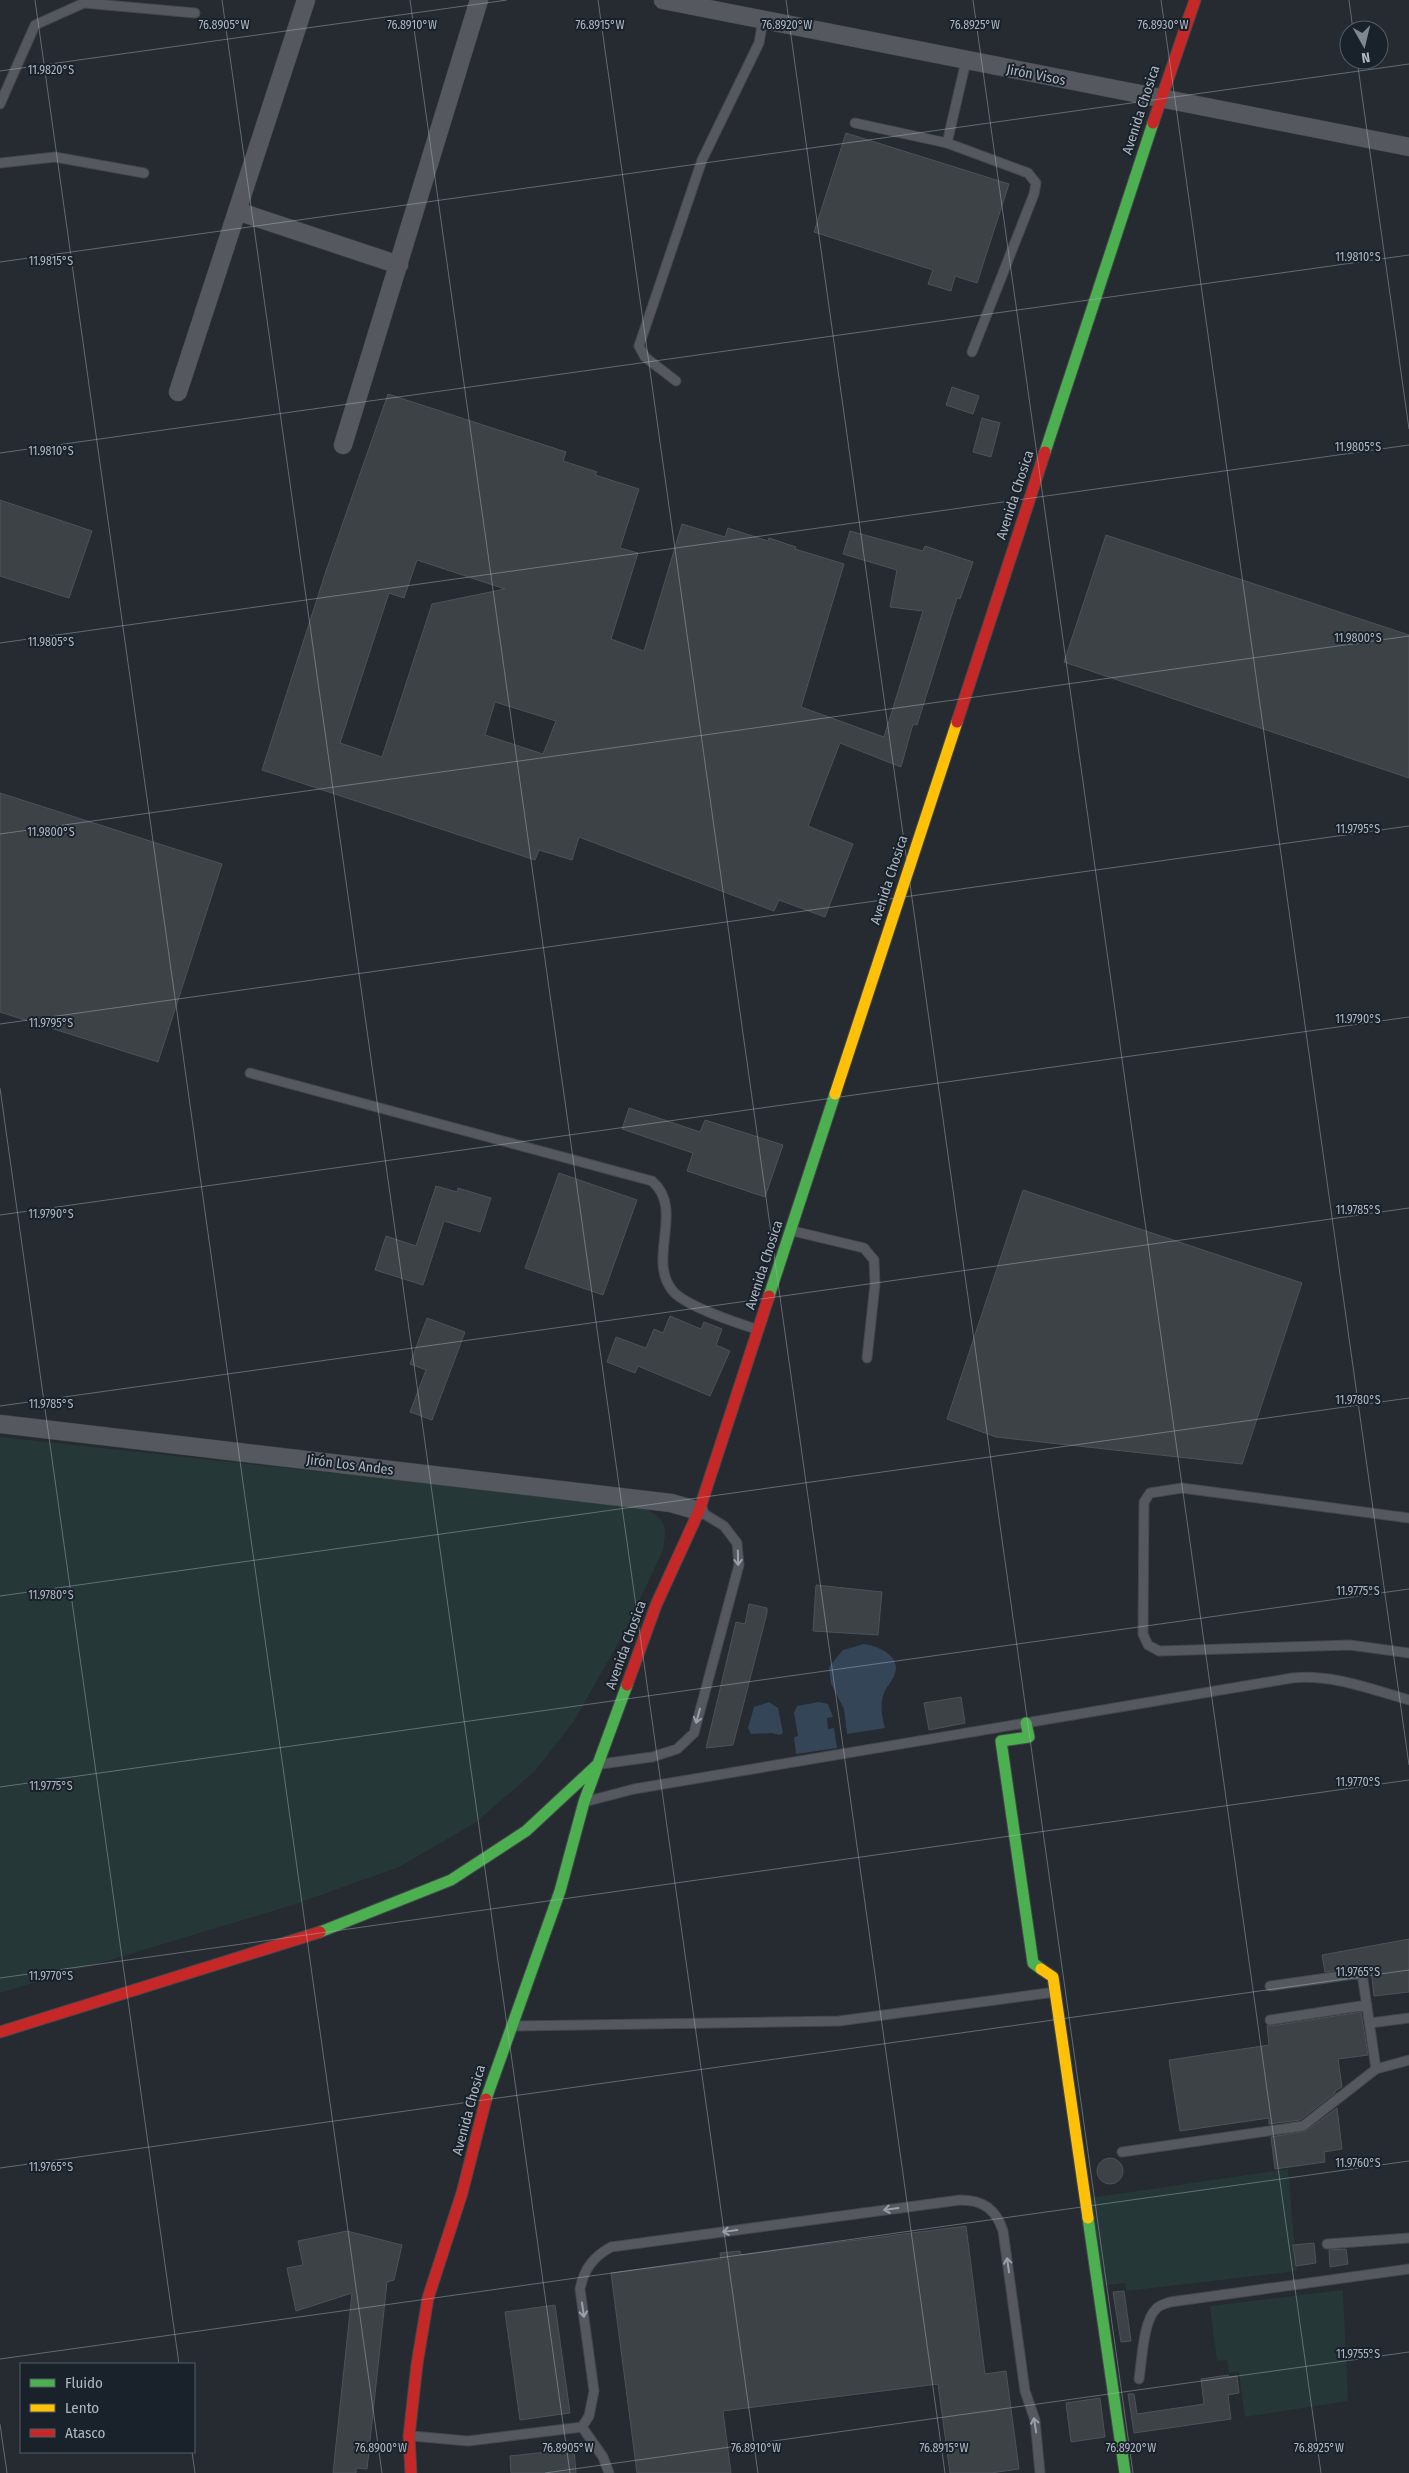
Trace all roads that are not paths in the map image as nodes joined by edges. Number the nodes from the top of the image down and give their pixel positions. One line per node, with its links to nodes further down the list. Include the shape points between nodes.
1 (306, 0): 15 (street)
2 (479, 0): 16 (street)
3 (663, 0): 6 (street, Jirón Visos)
4 (1195, 0): 8 (main road, Avenida Chosica)
5 (195, 12): 9 (lane, via 84,3 34,25)
6 (763, 20): 7 (street, Jirón Visos); 18 (lane, via 759,43 702,160 639,346 645,357)
7 (966, 60): 8 (street, Jirón Visos); 11 (lane)
8 (1160, 100): 12 (street, Jirón Visos); 22 (main road, Avenida Chosica)
9 (0, 104)
10 (855, 123): 11 (lane)
11 (947, 143): 17 (lane, via 1028,173 1036,183)
12 (1409, 147)
13 (0, 163): 14 (lane, via 55,157)
14 (144, 173)
15 (237, 211): 16 (street); 19 (street)
16 (399, 265): 20 (street)
17 (972, 352)
18 (676, 381)
19 (178, 392)
20 (343, 445)
21 (250, 1073): 23 (lane, via 652,1181 662,1190 667,1204 663,1271 672,1291 712,1314)
22 (791, 1231): 23 (main road, Avenida Chosica); 24 (lane, via 864,1248 874,1260 875,1284)
23 (758, 1330): 26 (main road, Avenida Chosica)
24 (867, 1358)
25 (0, 1424): 26 (street, Jirón Los Andes, via 670,1502)
26 (699, 1511): 31 (main road, Avenida Chosica, via 656,1605); 31 (lane, one-way to 31, via 724,1526 738,1544 739,1565 694,1733 677,1749 652,1757)
27 (1409, 1518): 28 (lane, via 1182,1488 1150,1493 1144,1502 1143,1634 1148,1645 1160,1651 1350,1645)
28 (1409, 1653)
29 (1409, 1700): 30 (lane, via 1334,1678 1313,1676)
30 (1026, 1723): 32 (lane, via 634,1789); 34 (main road, via 1029,1737 1001,1741 1033,1963 1053,1977)
31 (598, 1764): 32 (main road, Avenida Chosica); 40 (main road, Avenida Chosica, via 526,1831 451,1880 337,1927)
32 (584, 1802): 39 (main road, Avenida Chosica, via 560,1891)
33 (1270, 1986): 35 (lane, via 1362,1973)
34 (1055, 1992): 39 (lane, via 839,2021); 53 (main road)
35 (1367, 2005): 37 (lane); 38 (lane)
36 (1409, 2018): 38 (lane)
37 (1270, 2020)
38 (1370, 2023): 42 (lane)
39 (510, 2026): 49 (main road, Avenida Chosica, via 428,2298 416,2364)
40 (0, 2032)
41 (1409, 2060): 42 (lane)
42 (1376, 2069): 43 (lane, via 1303,2126)
43 (1122, 2152)
44 (1409, 2238): 45 (lane)
45 (1327, 2244)
46 (1409, 2269): 47 (lane, via 1170,2302 1157,2307 1148,2324)
47 (1140, 2379)
48 (582, 2427): 49 (lane, via 468,2442); 51 (lane, via 603,2457); 52 (lane, one-way to 48, via 1035,2420 1025,2392 1003,2231 993,2210 972,2200 611,2247 589,2264 580,2289 594,2392 589,2416)
49 (409, 2436): 50 (main road, Avenida Chosica)
50 (411, 2473)
51 (609, 2473)
52 (1040, 2473)
53 (1126, 2473)

